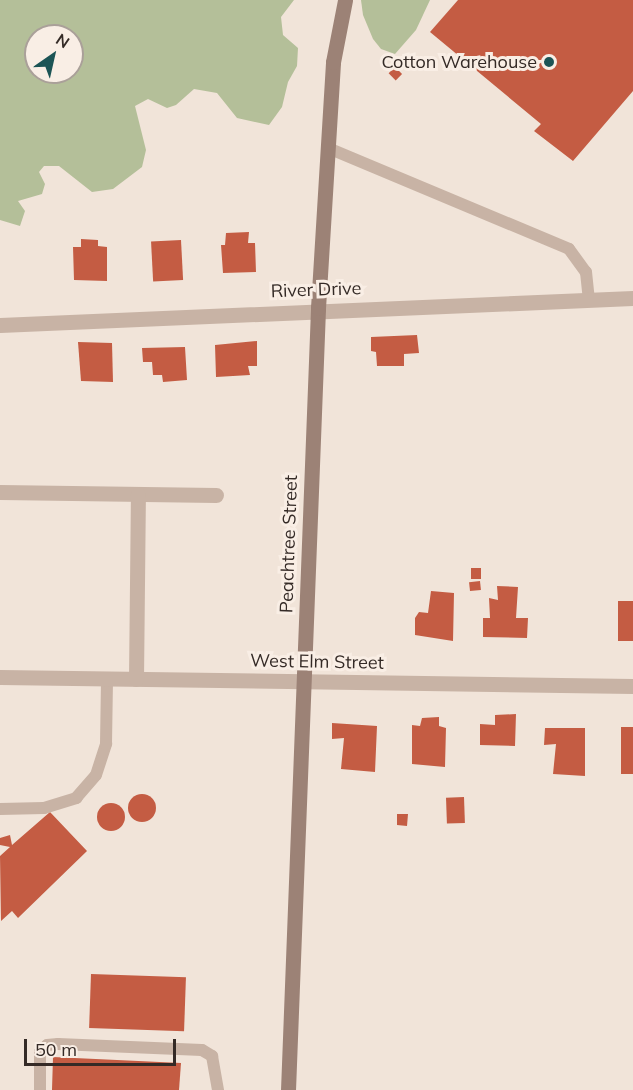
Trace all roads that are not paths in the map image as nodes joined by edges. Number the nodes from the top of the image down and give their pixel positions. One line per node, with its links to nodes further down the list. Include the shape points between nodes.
1 (345, 0): 2 (main road, Peachtree Street, via 333,62)
2 (328, 148): 4 (lane, via 569,249 586,272); 5 (main road, Peachtree Street)
3 (633, 298): 4 (street, River Drive)
4 (589, 299): 5 (street, River Drive)
5 (318, 308): 6 (street, River Drive); 13 (main road, Peachtree Street)
6 (0, 325)
7 (0, 492): 8 (street)
8 (138, 494): 9 (street); 12 (street)
9 (216, 495)
10 (0, 676): 11 (street, West Elm Street)
11 (107, 678): 12 (street, West Elm Street); 15 (lane, via 106,744 96,775 76,798 44,808)
12 (136, 679): 13 (street, West Elm Street)
13 (304, 681): 14 (street, West Elm Street); 18 (main road, Peachtree Street)
14 (633, 686)
15 (0, 808)
16 (40, 1090): 17 (lane, via 40,1052 47,1045 58,1044 202,1050 212,1056)
17 (218, 1090)
18 (288, 1090)

